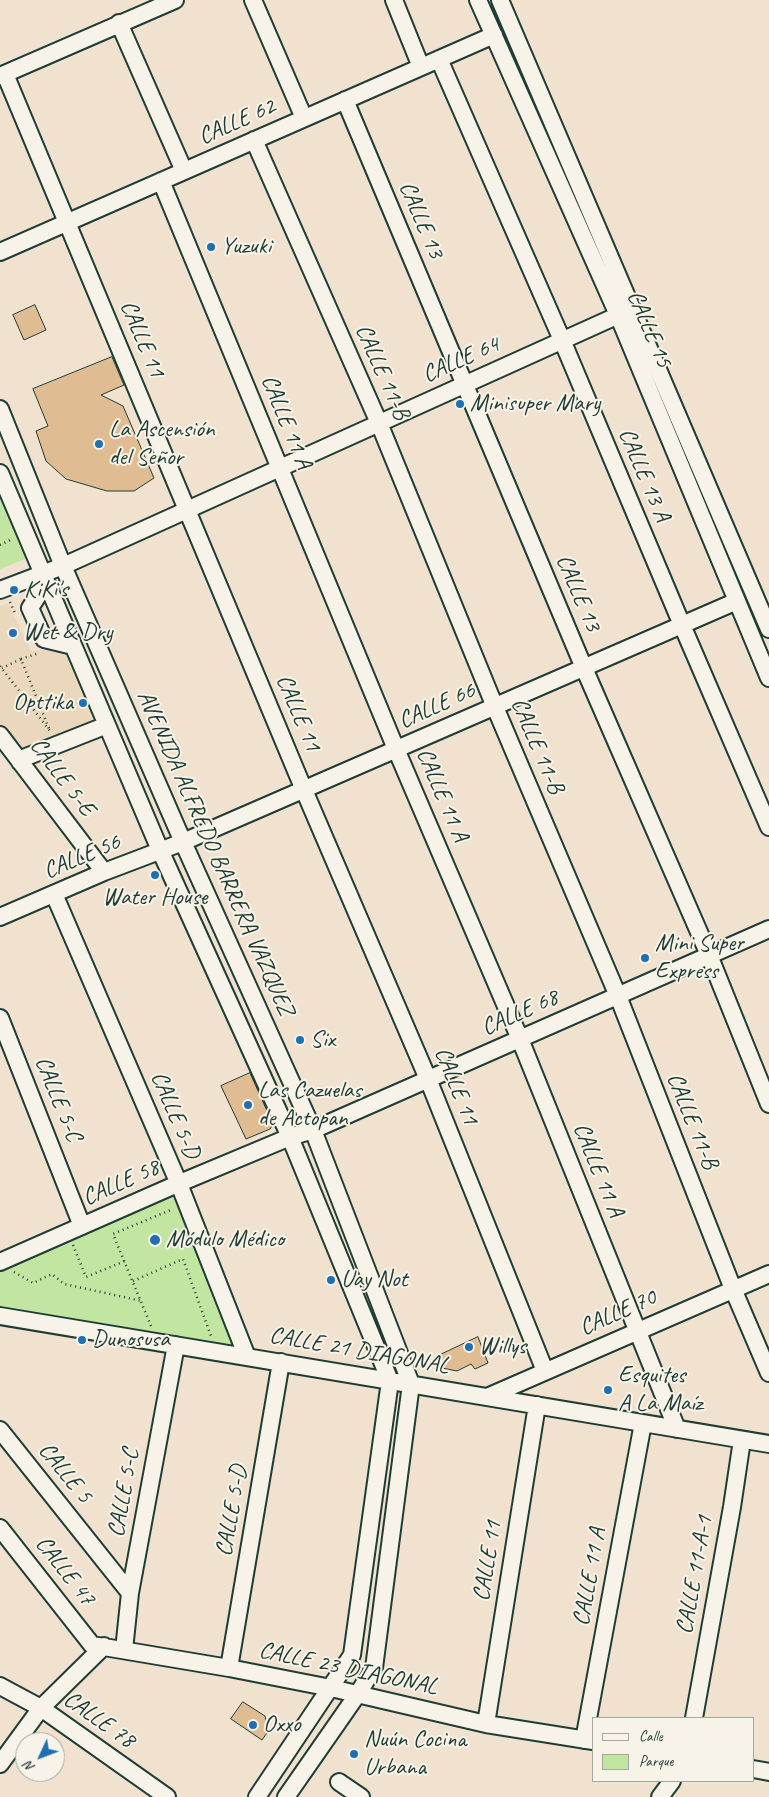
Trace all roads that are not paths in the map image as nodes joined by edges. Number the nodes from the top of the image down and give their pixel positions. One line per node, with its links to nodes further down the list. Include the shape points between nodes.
1 (175, 0): 6 (street)
2 (253, 0): 12 (street)
3 (394, 0): 9 (street)
4 (478, 0): 7 (street, CALLE 15)
5 (500, 0): 18 (street, CALLE 15)
6 (120, 23): 10 (street); 14 (street)
7 (494, 35): 8 (street, CALLE 62); 18 (street, CALLE 15)
8 (439, 59): 9 (street, CALLE 62); 19 (street, CALLE 13 A)
9 (421, 67): 11 (street, CALLE 62)
10 (3, 75): 16 (street, CALLE 11)
11 (345, 100): 12 (street, CALLE 62); 20 (street, CALLE 13)
12 (304, 118): 13 (street, CALLE 62)
13 (254, 140): 14 (street, CALLE 62); 22 (street, CALLE 11-B)
14 (184, 171): 15 (street, CALLE 62)
15 (161, 181): 16 (street, CALLE 62); 23 (street, CALLE 11 A)
16 (67, 223): 17 (street, CALLE 62); 25 (street, CALLE 11)
17 (0, 252)
18 (625, 312): 19 (street, CALLE 64); 29 (street, CALLE 15); 31 (street, CALLE 15)
19 (562, 340): 20 (street, CALLE 64); 30 (street, CALLE 13 A)
20 (465, 384): 22 (street, CALLE 64); 33 (street, CALLE 13)
21 (0, 408): 26 (street, AVENIDA ALFREDO BARRERA VAZQUEZ)
22 (379, 423): 23 (street, CALLE 64); 35 (street, CALLE 11-B)
23 (279, 468): 25 (street, CALLE 64); 38 (street, CALLE 11 A)
24 (0, 473): 27 (street, AVENIDA ALFREDO BARRERA VAZQUEZ)
25 (187, 510): 26 (street, CALLE 64); 40 (street, CALLE 11)
26 (63, 566): 27 (street, CALLE 64); 42 (street, AVENIDA ALFREDO BARRERA VAZQUEZ)
27 (44, 578): 28 (street, CALLE 64); 32 (street, AVENIDA ALFREDO BARRERA VAZQUEZ); 32 (street, via 30,608 44,638)
28 (0, 590)
29 (737, 601): 30 (street, CALLE 66); 34 (street, CALLE 15)
30 (682, 625): 33 (street, CALLE 66); 41 (street, CALLE 13 A)
31 (769, 629)
32 (73, 646): 36 (street, AVENIDA ALFREDO BARRERA VAZQUEZ)
33 (584, 668): 35 (street, CALLE 66); 48 (street, CALLE 13)
34 (769, 678)
35 (495, 706): 38 (street, CALLE 66); 49 (street, CALLE 11-B)
36 (107, 725): 39 (street); 43 (street, AVENIDA ALFREDO BARRERA VAZQUEZ)
37 (0, 735): 39 (street, CALLE 5-E)
38 (396, 750): 40 (street, CALLE 66); 51 (street, CALLE 11 A)
39 (20, 762): 44 (street, CALLE 5-E)
40 (304, 790): 42 (street, CALLE 66); 52 (street, CALLE 11)
41 (769, 827)
42 (183, 842): 43 (street, CALLE 56); 54 (street, AVENIDA ALFREDO BARRERA VAZQUEZ)
43 (160, 850): 44 (street, CALLE 56); 55 (street, AVENIDA ALFREDO BARRERA VAZQUEZ)
44 (104, 872): 45 (street, CALLE 56)
45 (54, 894): 46 (street, CALLE 56); 56 (street, CALLE 5-D)
46 (2, 913)
47 (769, 929): 48 (street, CALLE 68)
48 (709, 955): 49 (street, CALLE 68); 53 (street, CALLE 13)
49 (618, 996): 51 (street, CALLE 68); 60 (street, CALLE 11-B)
50 (0, 1018): 57 (street, CALLE 5-C)
51 (520, 1038): 52 (street, CALLE 68); 62 (street, CALLE 11 A)
52 (428, 1079): 54 (street, CALLE 68); 66 (street, CALLE 11)
53 (769, 1104)
54 (312, 1130): 55 (street, CALLE 68); 69 (street, AVENIDA ALFREDO BARRERA VAZQUEZ)
55 (290, 1137): 56 (street, CALLE 58); 68 (street, AVENIDA ALFREDO BARRERA VAZQUEZ)
56 (178, 1184): 57 (street, CALLE 58); 64 (street, CALLE 5-D)
57 (75, 1229): 58 (street, CALLE 58)
58 (4, 1266)
59 (769, 1274): 60 (street, CALLE 70)
60 (733, 1289): 62 (street, CALLE 70); 67 (street, CALLE 11-B)
61 (0, 1316): 63 (street, CALLE 21 DIAGONAL)
62 (636, 1332): 66 (street, CALLE 70); 73 (street, CALLE 11 A)
63 (176, 1345): 64 (street, CALLE 21 DIAGONAL); 78 (street, CALLE 5-C)
64 (247, 1357): 65 (street, CALLE 21 DIAGONAL)
65 (281, 1362): 68 (street, CALLE 21 DIAGONAL); 81 (street, CALLE 5-D)
66 (545, 1372): 70 (street, CALLE 70)
67 (769, 1373)
68 (390, 1381): 69 (street, CALLE 21 DIAGONAL); 83 (street, via 352,1654)
69 (411, 1384): 70 (street, CALLE 21 DIAGONAL); 84 (street, AVENIDA ALFREDO BARRERA VAZQUEZ, via 374,1668)
70 (487, 1397): 71 (street, CALLE 21 DIAGONAL)
71 (537, 1405): 72 (street, CALLE 21 DIAGONAL); 89 (street, CALLE 11)
72 (643, 1423): 73 (street, CALLE 21 DIAGONAL); 86 (street, CALLE 11 A)
73 (677, 1429): 75 (street, CALLE 21 DIAGONAL)
74 (0, 1430): 78 (street, CALLE 5)
75 (742, 1440): 76 (street, CALLE 21 DIAGONAL); 87 (street, CALLE 11-A-1)
76 (769, 1444)
77 (0, 1528): 79 (street, CALLE 47)
78 (130, 1593): 80 (street, CALLE 5-C)
79 (98, 1645): 80 (street, CALLE 23 DIAGONAL); 85 (street)
80 (124, 1650): 81 (street, CALLE 23 DIAGONAL)
81 (229, 1668): 83 (street, CALLE 23 DIAGONAL)
82 (0, 1686): 85 (street, CALLE 78)
83 (331, 1688): 84 (street, CALLE 23 DIAGONAL); 97 (street)
84 (357, 1695): 89 (street, CALLE 23 DIAGONAL); 98 (street, AVENIDA ALFREDO BARRERA VAZQUEZ)
85 (41, 1708): 91 (street); 96 (street, CALLE 78)
86 (593, 1717)
87 (694, 1717)
88 (592, 1723): 90 (street, CALLE 11 A)
89 (486, 1724): 90 (street, CALLE 23 DIAGONAL)
90 (589, 1741)
91 (0, 1764)
92 (754, 1769): 93 (street)
93 (769, 1772)
94 (339, 1782): 99 (street)
95 (671, 1782): 100 (street)
96 (167, 1797)
97 (257, 1797)
98 (286, 1797)
99 (361, 1797)
100 (660, 1797)

